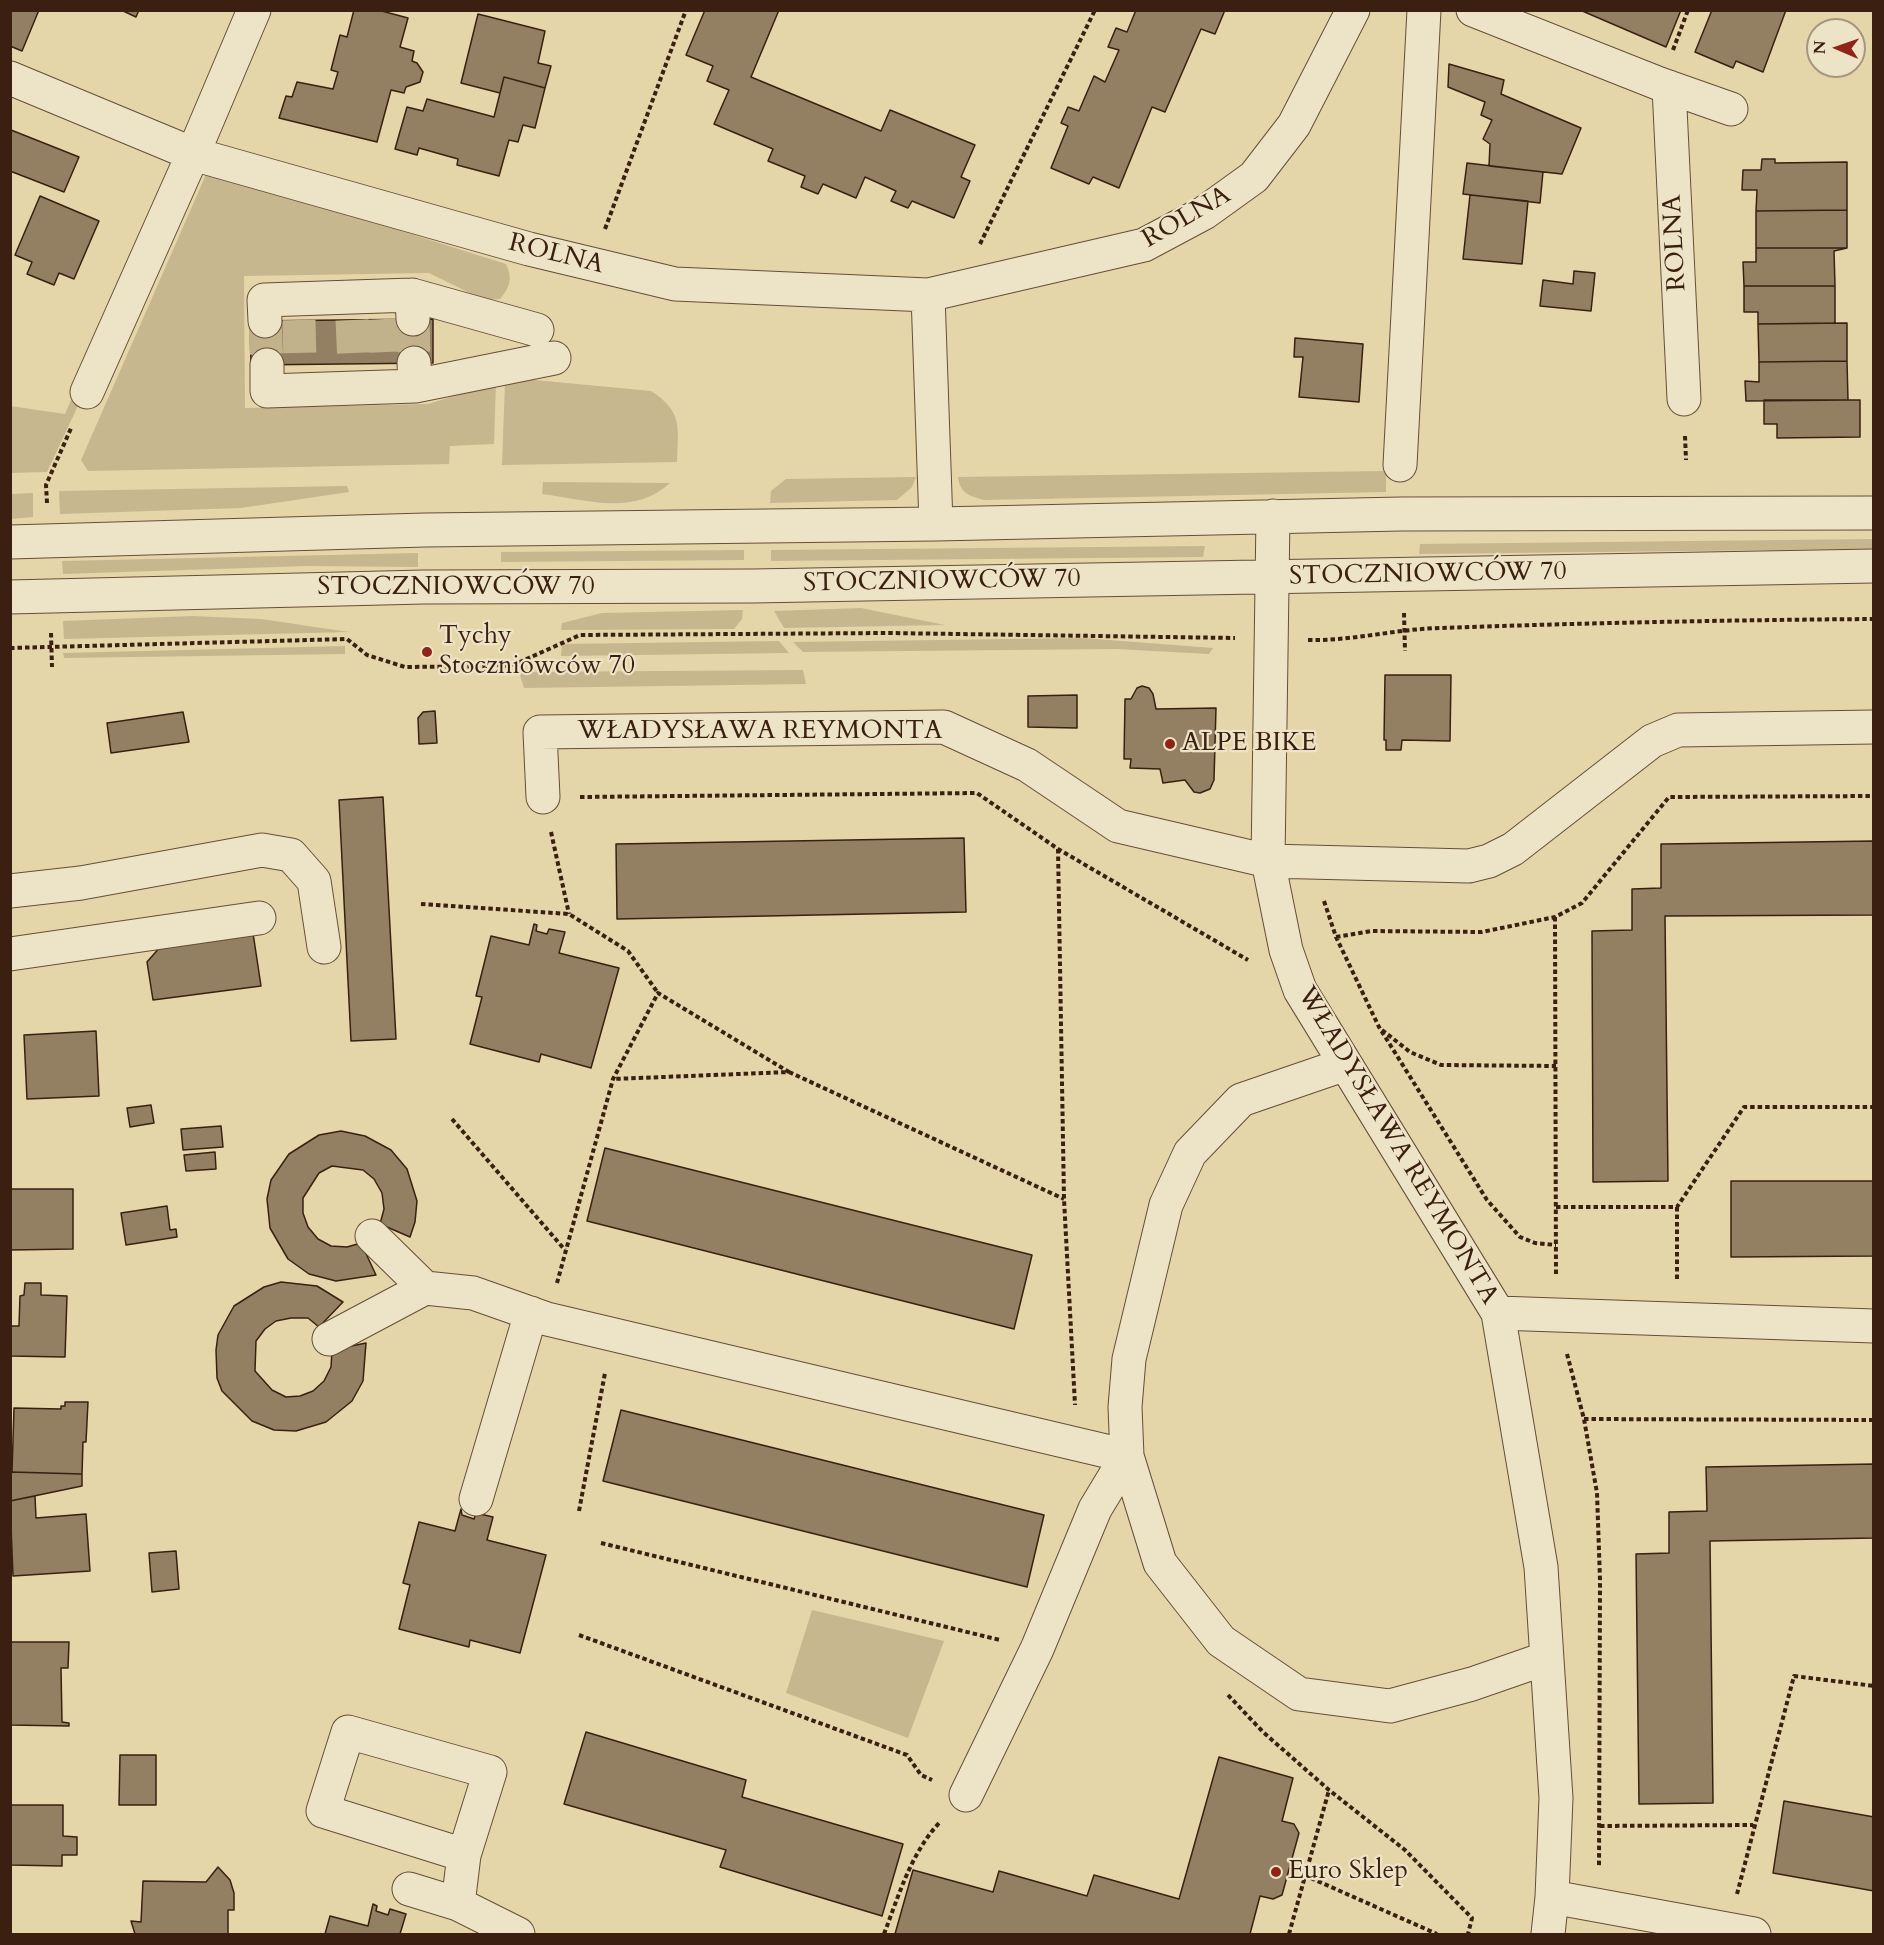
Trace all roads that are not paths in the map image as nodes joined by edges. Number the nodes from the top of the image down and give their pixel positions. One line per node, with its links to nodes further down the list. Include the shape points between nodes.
1 (254, 10): 8 (street)
2 (1353, 10): 9 (street, ROLNA, via 1294,125 1254,177 1221,201 1144,246)
3 (1424, 10): 16 (street)
4 (1473, 10): 6 (street)
5 (10, 78): 8 (street, ROLNA)
6 (1669, 87): 7 (street); 15 (street, ROLNA)
7 (1731, 109)
8 (193, 154): 9 (street, ROLNA, via 675,284); 14 (street)
9 (943, 292): 19 (street)
10 (265, 321): 11 (street, via 264,300 299,310 399,307)
11 (537, 330)
12 (554, 358): 13 (street, via 401,375 301,377 267,392)
13 (267, 365)
14 (87, 392)
15 (1684, 399)
16 (1400, 465)
17 (1874, 513): 18 (street)
18 (1273, 516): 19 (street); 22 (street, WŁADYSŁAWA REYMONTA)
19 (936, 524): 20 (street, via 425,530)
20 (10, 542)
21 (1874, 566): 22 (street, STOCZNIOWCÓW 70)
22 (1272, 578): 23 (street, STOCZNIOWCÓW 70, via 401,587); 26 (street, WŁADYSŁAWA REYMONTA)
23 (10, 597)
24 (1874, 727): 26 (street, via 1678,730 1652,741 1503,856 1468,866)
25 (543, 797): 26 (street, WŁADYSŁAWA REYMONTA, via 540,732 944,727 1027,765 1118,826)
26 (1268, 861): 31 (street, WŁADYSŁAWA REYMONTA, via 1286,950 1300,990)
27 (10, 891): 29 (street, via 81,883 262,850 291,855 314,881)
28 (259, 918): 30 (street)
29 (324, 947)
30 (10, 954)
31 (1343, 1065): 34 (street, WŁADYSŁAWA REYMONTA); 38 (street, via 1241,1100 1190,1153 1166,1205 1128,1359)
32 (372, 1236): 33 (street)
33 (425, 1288): 35 (street, via 473,1293); 37 (street)
34 (1498, 1313): 36 (street); 40 (street, WŁADYSŁAWA REYMONTA, via 1541,1567)
35 (539, 1316): 38 (street); 39 (street)
36 (1874, 1326)
37 (329, 1339)
38 (1126, 1456): 40 (street, via 1160,1563 1221,1641 1299,1694 1390,1706); 41 (street, via 1095,1509 1037,1649)
39 (476, 1499)
40 (1547, 1658): 44 (street, WŁADYSŁAWA REYMONTA, via 1556,1798)
41 (966, 1795)
42 (464, 1855): 42 (street, via 490,1772 348,1732 323,1810); 45 (street)
43 (409, 1889): 45 (street)
44 (1552, 1897): 46 (street); 48 (street, WŁADYSŁAWA REYMONTA)
45 (458, 1904): 47 (street)
46 (1741, 1932)
47 (518, 1935)
48 (1548, 1935)

